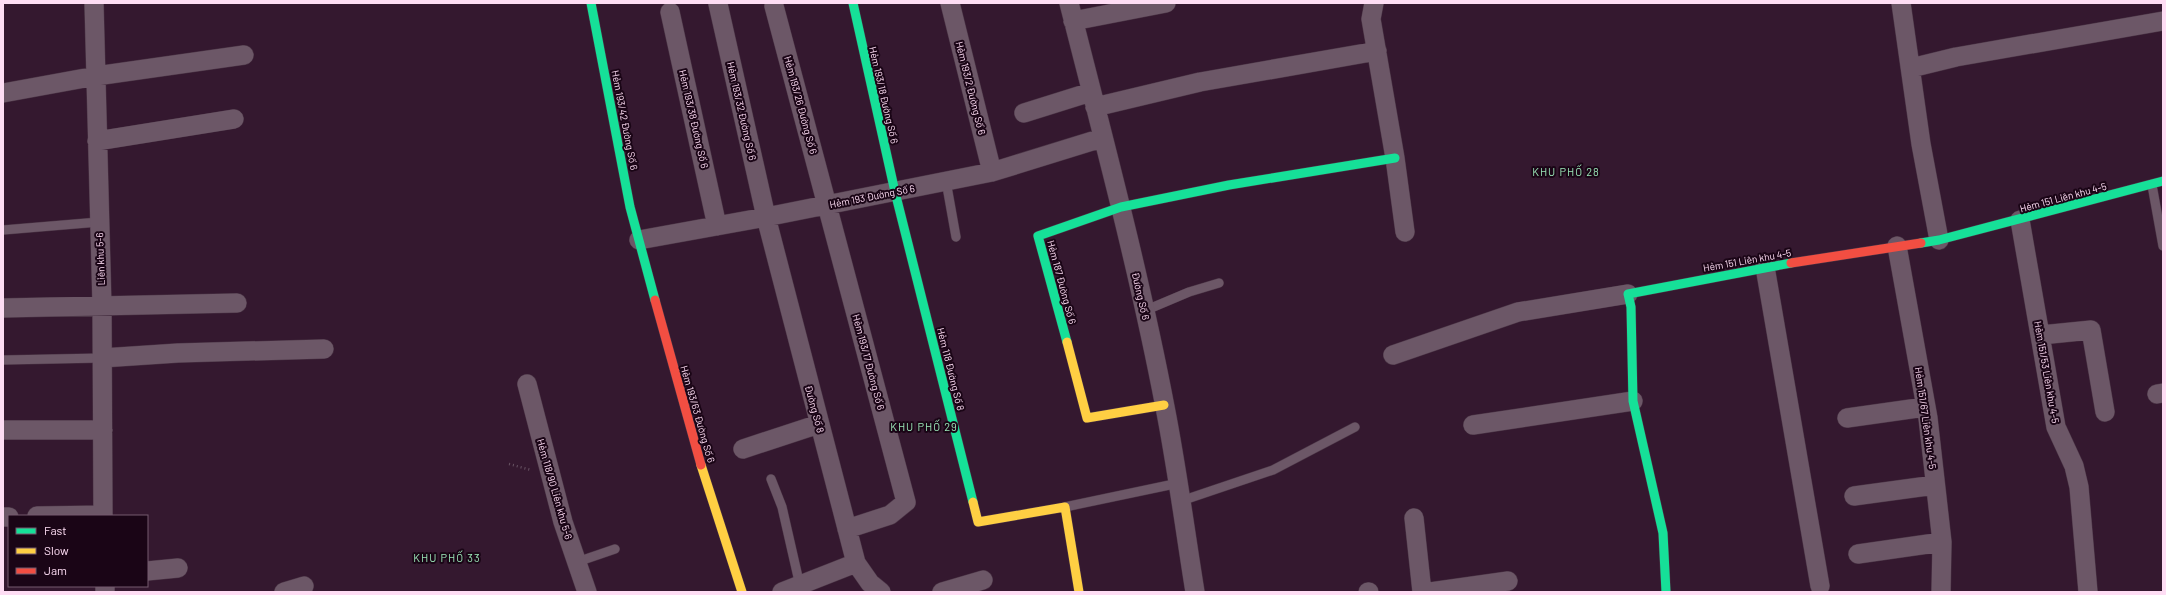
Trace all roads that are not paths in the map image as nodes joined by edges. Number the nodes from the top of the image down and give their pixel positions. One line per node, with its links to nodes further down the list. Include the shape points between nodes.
1 (94, 3): 18 (street, Liên khu 5-6)
2 (591, 3): 40 (street, Hẻm 193/42 Đường Số 6, via 630,207)
3 (853, 3): 30 (street, Hẻm 193/18 Đường Số 6)
4 (950, 3): 26 (street, Hẻm 193/2 Đường Số 6)
5 (1069, 3): 13 (street, Đường Số 6)
6 (1166, 3): 13 (street)
7 (1361, 3): 11 (street, via 1362,9)
8 (1901, 3): 17 (street)
9 (718, 4): 33 (street, Hẻm 193/32 Đường Số 6)
10 (774, 6): 31 (street, Hẻm 193/26 Đường Số 6)
11 (1373, 11): 15 (street)
12 (670, 12): 36 (street, Hẻm 193/38 Đường Số 6)
13 (1073, 21): 20 (street, Đường Số 6)
14 (2163, 21): 17 (street, via 1956,57)
15 (1377, 51): 20 (street); 25 (street)
16 (244, 54): 18 (street)
17 (1910, 68): 41 (street)
18 (96, 76): 19 (street); 24 (street, Liên khu 5-6)
19 (3, 93)
20 (1093, 100): 21 (street); 23 (street, Đường Số 6)
21 (1024, 113)
22 (234, 119): 24 (street)
23 (1102, 138): 26 (street, Hẻm 193 Đường Số 6); 32 (street, Đường Số 6)
24 (97, 141): 35 (street, Liên khu 5-6)
25 (1395, 158): 32 (street, via 1229,185); 38 (street)
26 (992, 172): 27 (street, Hẻm 193 Đường Số 6)
27 (946, 181): 30 (street, Hẻm 193 Đường Số 6); 39 (lane)
28 (2163, 181): 29 (street, Hẻm 151 Liên khu 4-5)
29 (2152, 185): 34 (street, Hẻm 151 Liên khu 4-5); 43 (lane)
30 (895, 192): 31 (street, Hẻm 193 Đường Số 6); 72 (street, Hẻm 118 Đường Số 8, via 978,522)
31 (828, 205): 33 (street, Hẻm 193 Đường Số 6); 75 (street, Hẻm 193/17 Đường Số 6, via 906,502 890,514)
32 (1121, 207): 50 (street, Đường Số 6); 58 (street, Hẻm 187 Đường Số 6, via 1038,236 1087,418)
33 (766, 217): 36 (street, Hẻm 193 Đường Số 6); 62 (street, Đường Số 8)
34 (2020, 220): 41 (street, Hẻm 151 Liên khu 4-5); 51 (street, Hẻm 151/53 Liên khu 4-5)
35 (99, 222): 37 (lane); 48 (street, Liên khu 5-6)
36 (718, 226): 40 (street, Hẻm 193 Đường Số 6)
37 (3, 230)
38 (1405, 232)
39 (956, 237)
40 (639, 240): 90 (street, Hẻm 193/63 Đường Số 6, via 692,437)
41 (1939, 240): 42 (street, Hẻm 151 Liên khu 4-5)
42 (1897, 246): 44 (street, Hẻm 151 Liên khu 4-5); 59 (street, Hẻm 151/67 Liên khu 4-5)
43 (2163, 246)
44 (1765, 267): 46 (street, Hẻm 151 Liên khu 4-5); 87 (street)
45 (1219, 283): 50 (lane, via 1189,292)
46 (1628, 294): 53 (street, via 1518,312); 57 (street, via 1631,307)
47 (237, 302): 48 (street)
48 (102, 306): 49 (street); 54 (street, Liên khu 5-6)
49 (3, 308)
50 (1144, 311): 58 (street, Đường Số 6)
51 (2041, 335): 60 (street, via 2091,330); 100 (street, Hẻm 151/53 Liên khu 4-5, via 2056,427 2074,466 2079,487)
52 (324, 349): 54 (street)
53 (1393, 355)
54 (102, 358): 55 (lane); 66 (street, Liên khu 5-6)
55 (3, 360)
56 (527, 384): 79 (street, Hẻm 118/90 Liên khu 5-6, via 563,522)
57 (1633, 401): 63 (street); 98 (street, via 1663,533)
58 (1164, 405): 70 (street, Đường Số 6)
59 (1925, 406): 61 (street); 69 (street, Hẻm 151/67 Liên khu 4-5)
60 (2105, 412)
61 (1847, 418)
62 (819, 424): 67 (street); 75 (street, Đường Số 8)
63 (1473, 425)
64 (1355, 427): 70 (lane, via 1273,470)
65 (3, 430): 66 (street)
66 (103, 430): 73 (street, Liên khu 5-6)
67 (743, 449)
68 (771, 479): 85 (lane, via 782,507 798,577)
69 (1935, 485): 71 (street); 76 (street, Hẻm 151/67 Liên khu 4-5)
70 (1180, 492): 72 (lane); 95 (street, Đường Số 6)
71 (1854, 496)
72 (1065, 507): 94 (street)
73 (103, 515)
74 (1414, 518): 96 (street)
75 (847, 528): 80 (street, Đường Số 8)
76 (1942, 542): 78 (street); 99 (street, Hẻm 151/67 Liên khu 4-5)
77 (615, 549): 79 (lane)
78 (1858, 554)
79 (577, 562): 89 (street, Hẻm 118/90 Liên khu 5-6)
80 (856, 563): 85 (street); 92 (street, Đường Số 8, via 870,583)
81 (178, 568): 82 (street)
82 (148, 571)
83 (983, 580): 93 (street)
84 (1508, 581): 97 (street)
85 (802, 584): 91 (street)
86 (304, 586): 88 (street)
87 (1820, 586)
88 (284, 592)
89 (587, 592)
90 (742, 592)
91 (782, 592)
92 (881, 592)
93 (942, 592)
94 (1079, 592)
95 (1194, 592)
96 (1422, 592)
97 (1430, 592)
98 (1666, 592)
99 (1941, 592)
100 (2088, 592)

